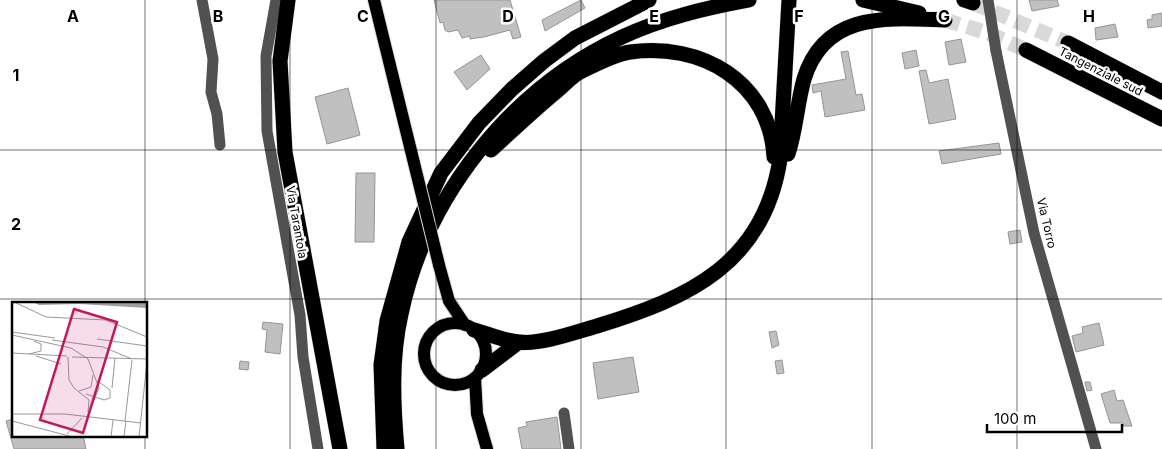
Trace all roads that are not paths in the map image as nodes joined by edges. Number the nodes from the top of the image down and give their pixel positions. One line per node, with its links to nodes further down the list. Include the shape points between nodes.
1 (202, 0): 16 (street, via 213,59 211,92)
2 (276, 0): 27 (street, Via Tarantola, via 266,56 267,131 300,315 303,357)
3 (288, 0): 28 (highway, via 280,61 285,152)
4 (374, 0): 19 (main road, bridge)
5 (628, 0): 11 (highway)
6 (649, 0): 11 (highway)
7 (749, 0): 18 (highway, via 673,17 631,34 560,74 514,112 482,146)
8 (863, 0): 17 (highway, via 945,20 888,18 849,25 832,38 818,52 805,77 789,152)
9 (975, 1): 33 (street, Via Torro, bridge, via 996,51 1034,233)
10 (788, 4): 17 (highway)
11 (591, 29): 29 (highway, via 544,61 512,89 479,123 441,173 409,242 387,321 381,365)
12 (1068, 43): 14 (highway, Tangenziale sud)
13 (1026, 50): 15 (highway, Tangenziale sud)
14 (1162, 92)
15 (1162, 120)
16 (220, 145)
17 (777, 184): 18 (highway, via 770,134 757,102 733,74 704,59 659,50 628,52 579,72 527,115); 22 (highway, via 748,242 698,286 667,302 616,320 538,341)
18 (453, 188): 30 (highway, via 426,239 400,314 393,384)
19 (449, 301): 20 (main road); 21 (main road)
20 (440, 327): 21 (main road, via 452,323); 24 (main road, via 426,341 424,362 435,378)
21 (470, 328): 22 (highway); 23 (main road, via 481,339 485,349 485,360)
22 (519, 342): 23 (highway)
23 (478, 374): 24 (main road, via 465,384); 26 (main road)
24 (454, 386): 26 (main road)
25 (564, 413): 32 (street)
26 (477, 414): 31 (main road)
27 (318, 449)
28 (340, 449)
29 (384, 449)
30 (398, 449)
31 (486, 449)
32 (569, 449)
33 (1096, 449)

